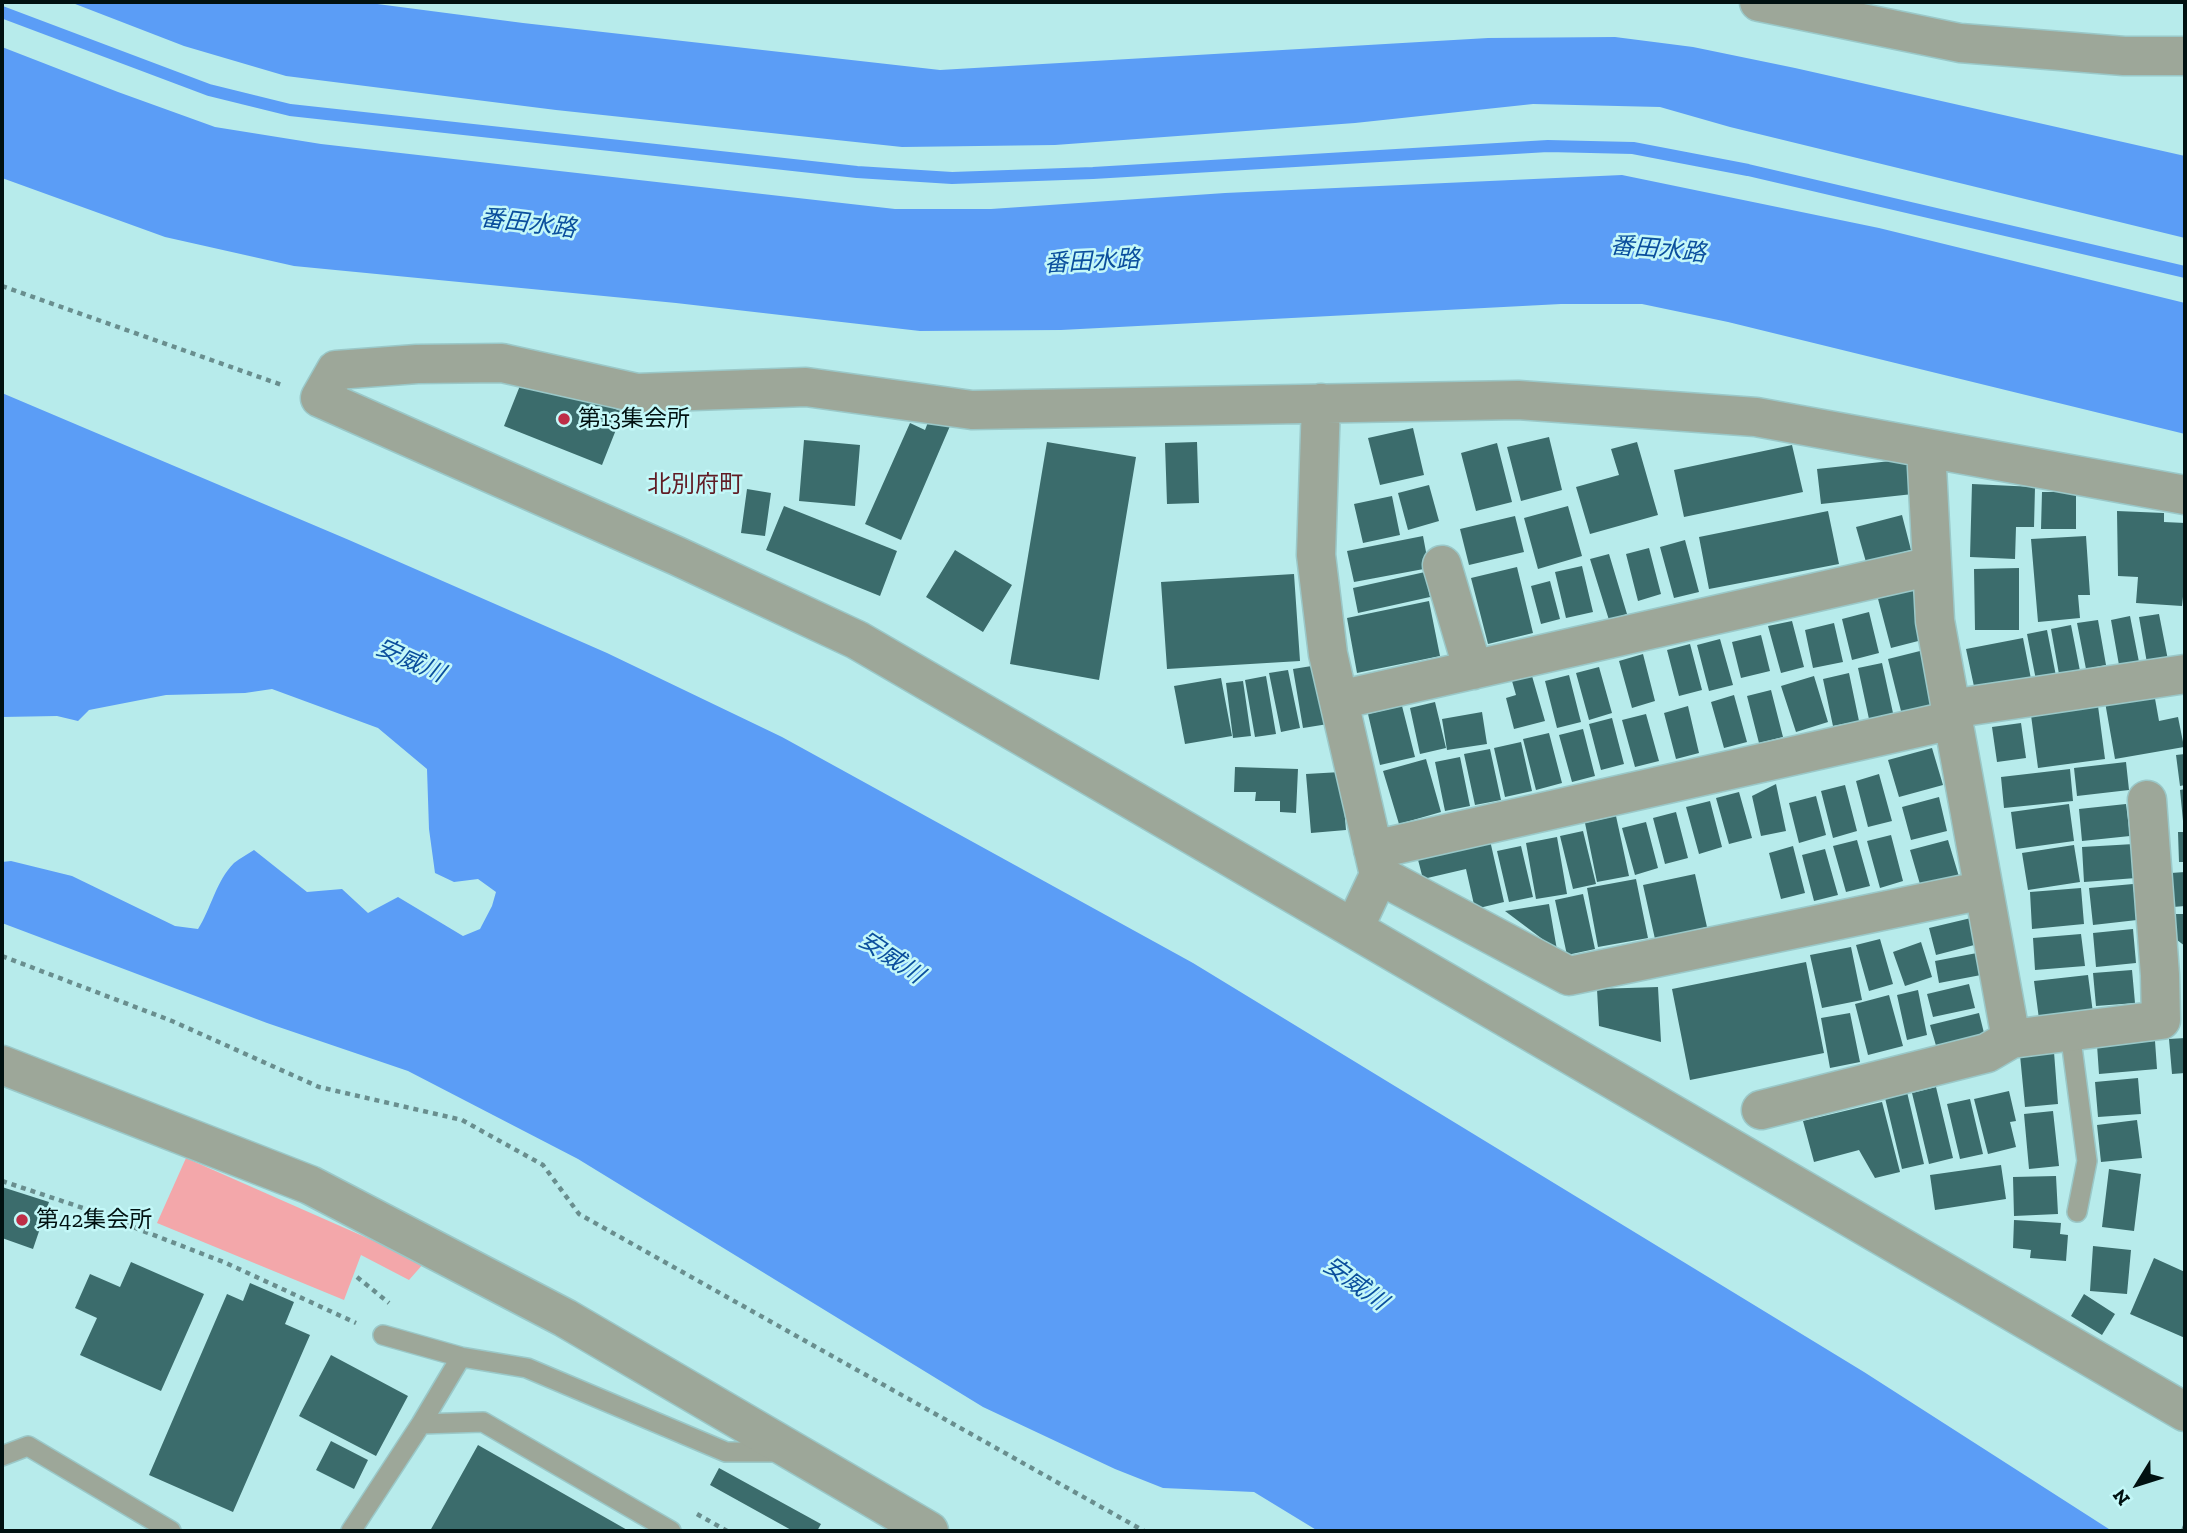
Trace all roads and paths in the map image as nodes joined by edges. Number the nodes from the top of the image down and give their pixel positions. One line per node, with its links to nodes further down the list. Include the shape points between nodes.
1 (1759, 2): 2 (street, via 1960,43 2124,56)
2 (2185, 56)
3 (2, 286): 4 (path)
4 (320, 398): 5 (street, via 336,370 502,363 637,393 806,387 971,410); 17 (street, via 858,640)
5 (1321, 403): 6 (street, via 1518,400 1756,417); 12 (street, via 1316,555 1328,654)
6 (1926, 448): 7 (street); 9 (street)
7 (2185, 495)
8 (1441, 565): 10 (street)
9 (1932, 566): 10 (street); 13 (street, via 1934,621)
10 (1473, 670): 12 (street)
11 (2185, 674): 13 (street)
12 (1339, 700): 15 (street)
13 (1952, 714): 15 (street); 16 (street)
14 (2147, 800): 19 (street)
15 (1376, 862): 16 (street, via 1569,976); 17 (street)
16 (1984, 890): 21 (street)
17 (1354, 928): 30 (street)
18 (2, 956): 39 (path, via 172,1021 320,1087 462,1120 542,1165 579,1214)
19 (2172, 974): 20 (street, via 2161,1020)
20 (2070, 1032): 21 (street); 25 (lane, via 2087,1161)
21 (2011, 1039): 23 (street, via 1987,1053)
22 (2, 1065): 32 (street, via 310,1185 565,1318)
23 (1761, 1110)
24 (2, 1181): 28 (path, via 226,1263)
25 (2077, 1212)
26 (357, 1277): 27 (path)
27 (390, 1303)
28 (383, 1335): 29 (lane)
29 (461, 1357): 31 (lane); 32 (lane, via 527,1368 726,1452)
30 (2185, 1412)
31 (421, 1424): 37 (lane); 38 (lane, via 483,1422)
32 (794, 1452): 35 (street)
33 (2, 1457): 36 (lane, via 28,1446)
34 (2185, 1526): 40 (path)
35 (917, 1528)
36 (171, 1531)
37 (351, 1531)
38 (671, 1531)
39 (1144, 1531)
40 (2183, 1531)

